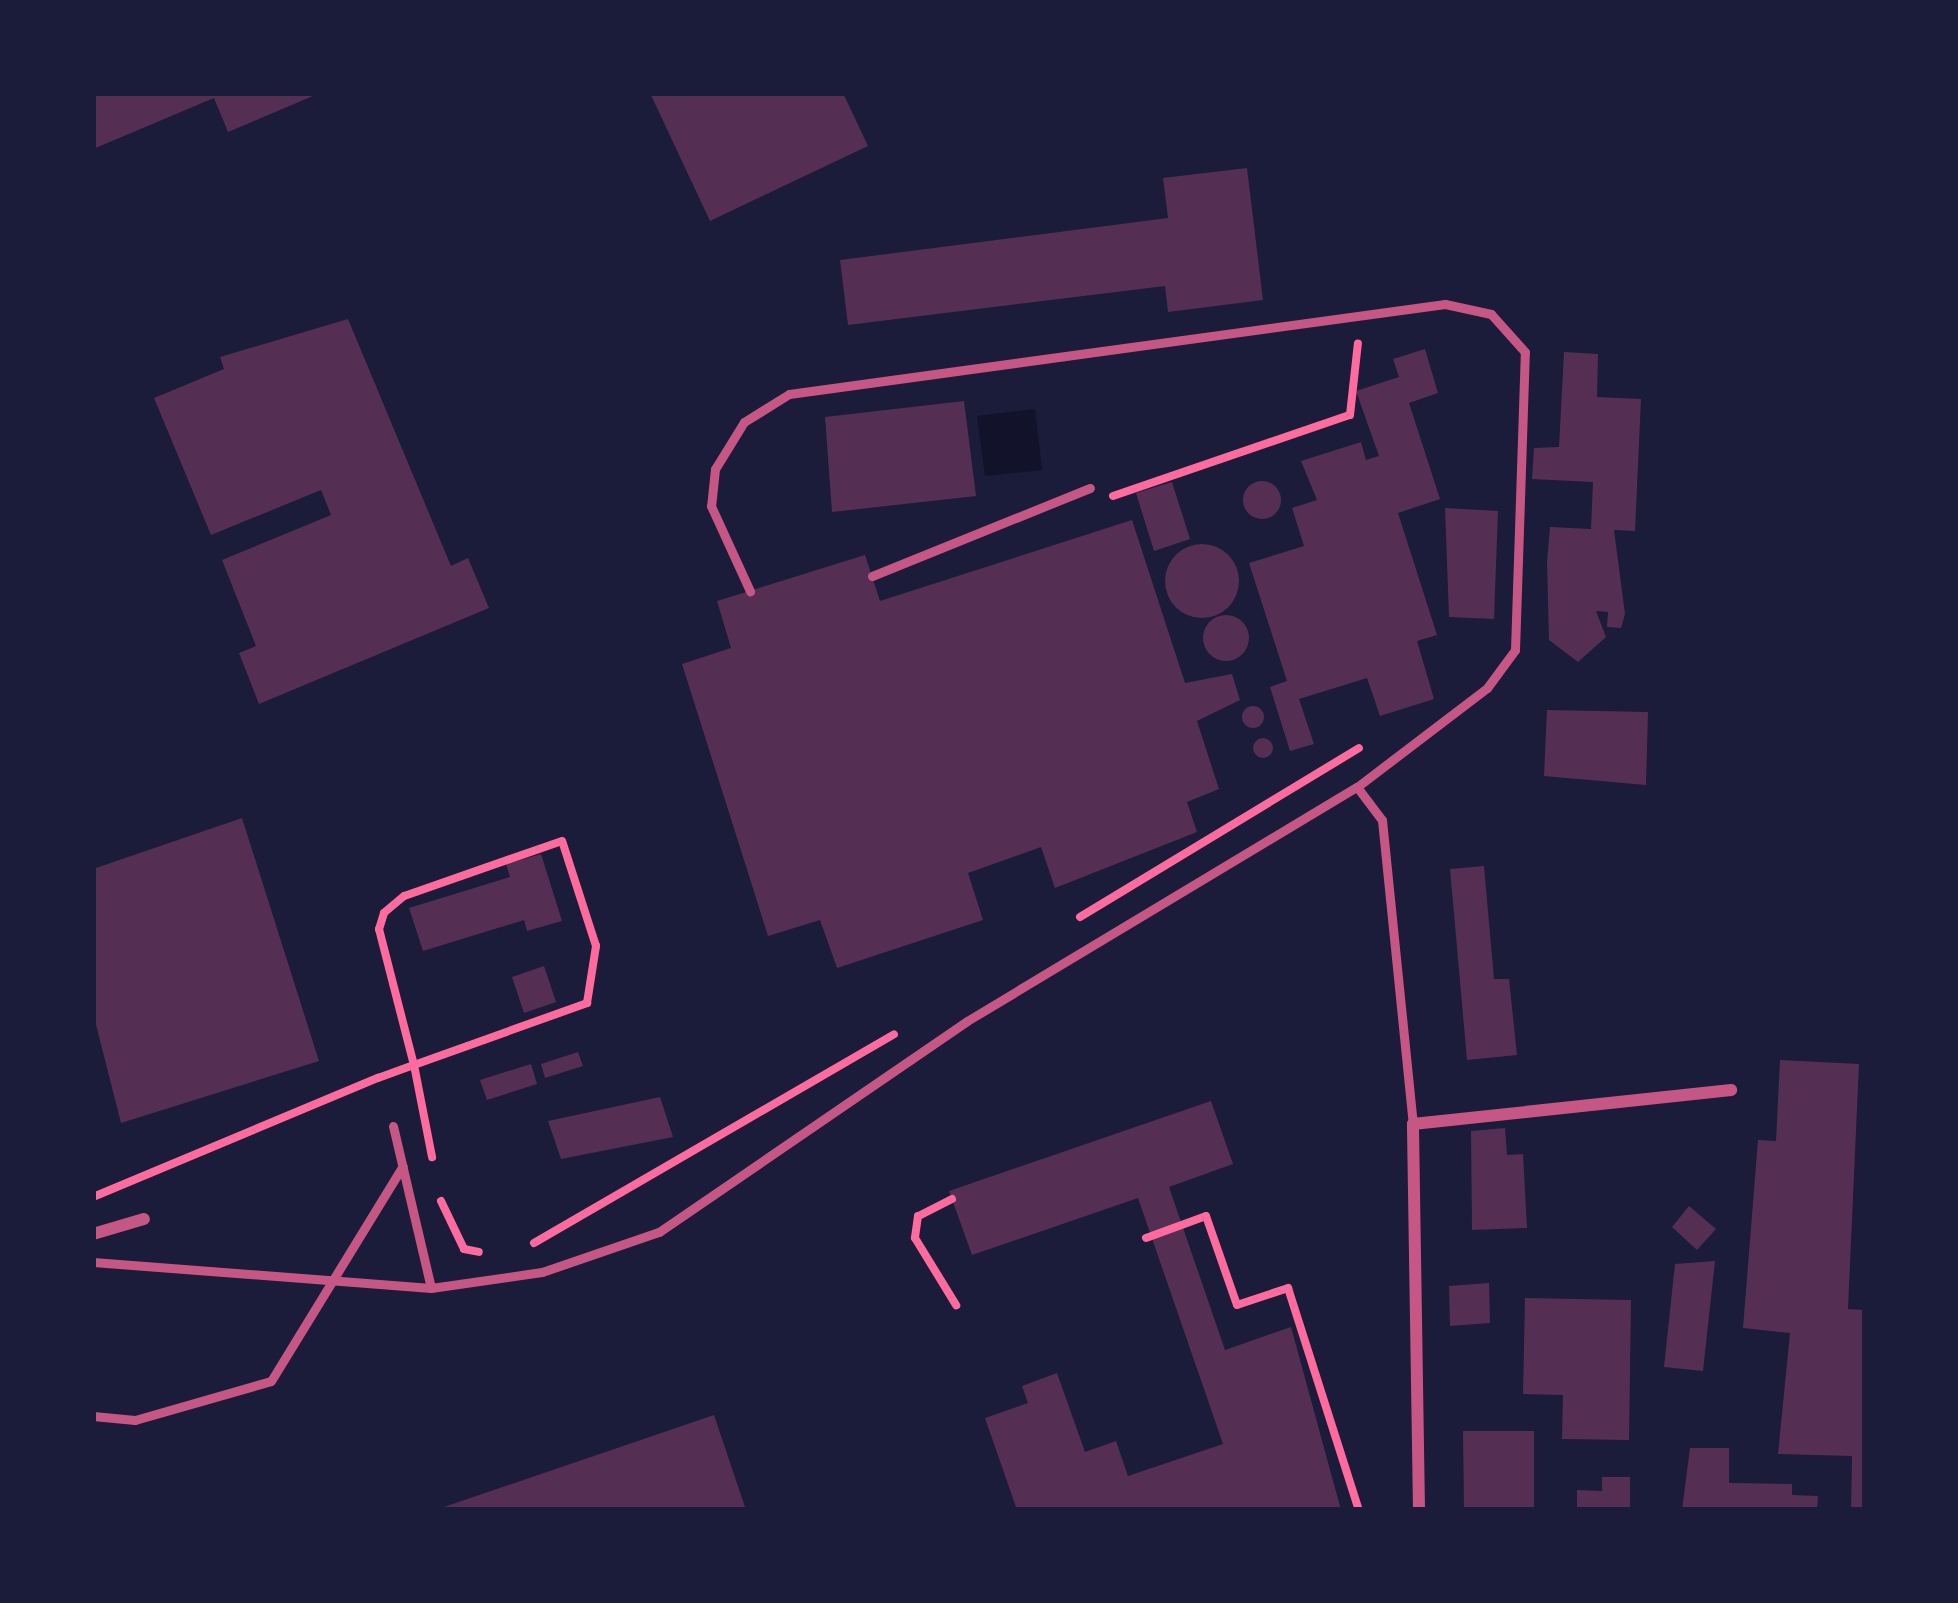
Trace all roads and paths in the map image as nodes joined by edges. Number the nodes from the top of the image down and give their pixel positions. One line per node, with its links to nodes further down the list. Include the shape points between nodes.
1 (1374, 339): 3 (path, via 1349,355 1350,415)
2 (1090, 488): 4 (lane)
3 (1095, 503)
4 (872, 576)
5 (750, 591): 7 (lane, via 711,506 715,469 744,422 789,394 1468,303 1513,330 1525,352 1515,650 1487,688)
6 (1379, 736): 8 (path)
7 (1358, 787): 12 (lane, via 1382,820); 24 (lane, via 967,1021 659,1232 542,1272)
8 (1061, 929)
9 (901, 1029): 20 (path, via 701,1155)
10 (414, 1065): 10 (path, via 587,1004 596,946 562,842 384,913); 15 (path); 21 (path, via 439,1197 464,1249)
11 (1731, 1090): 12 (street)
12 (1413, 1124): 28 (street)
13 (393, 1126): 14 (lane)
14 (403, 1166): 23 (lane); 24 (lane)
15 (93, 1197)
16 (952, 1199): 25 (path, via 917,1216 915,1238)
17 (144, 1219): 18 (street)
18 (93, 1234)
19 (1146, 1238): 27 (path, via 1207,1216 1237,1305 1288,1288)
20 (512, 1250)
21 (492, 1255)
22 (93, 1262): 23 (lane)
23 (335, 1283): 24 (lane); 26 (lane, via 272,1381 135,1420)
24 (431, 1288)
25 (956, 1304)
26 (93, 1417)
27 (1359, 1510)
28 (1419, 1510)

